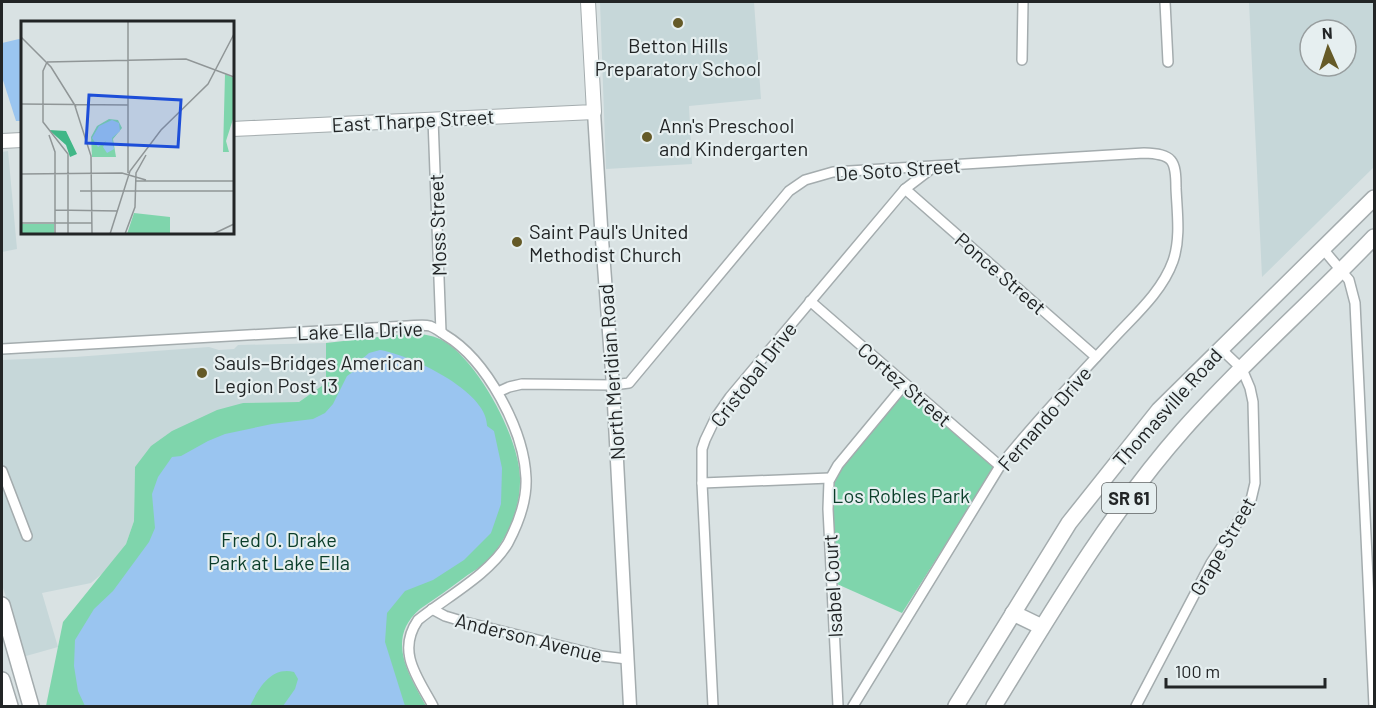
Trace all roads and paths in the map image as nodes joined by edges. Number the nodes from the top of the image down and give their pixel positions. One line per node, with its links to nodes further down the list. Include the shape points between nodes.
1 (588, 2): 6 (main road, North Meridian Road)
2 (1023, 2): 4 (street)
3 (1165, 2): 5 (street)
4 (1022, 60)
5 (1168, 63)
6 (594, 112): 7 (main road, East Tharpe Street); 25 (street, North Meridian Road)
7 (433, 118): 8 (main road, East Tharpe Street); 19 (street, Moss Street)
8 (234, 129)
9 (21, 140): 10 (main road)
10 (2, 141)
11 (1169, 157): 12 (street, De Soto Street, via 1144,153); 22 (street, Fernando Drive, via 1174,163 1176,180 1178,238 1172,263 1148,301)
12 (935, 166): 13 (street, Cristobal Drive); 25 (street, De Soto Street, via 833,172 789,191 629,383)
13 (905, 189): 18 (street, Cristobal Drive); 22 (street, Ponce Street)
14 (1374, 198): 16 (main road, Thomasville Road / SR 61)
15 (1374, 237): 17 (main road, Thomasville Road / SR 61)
16 (1323, 249): 17 (street); 20 (main road, Thomasville Road / SR 61)
17 (1342, 270): 23 (main road, Thomasville Road / SR 61); 48 (street, via 1355,303)
18 (810, 301): 24 (street, Cortez Street); 30 (street, Cristobal Drive, via 716,417 702,449)
19 (441, 332): 21 (street, Lake Ella Drive, via 429,326 407,326); 26 (street, Lake Ella Drive, via 465,351)
20 (1220, 348): 23 (street, Grape Street); 34 (main road, Thomasville Road / SR 61, via 1112,467 1069,523)
21 (2, 349)
22 (1096, 357): 27 (street, Fernando Drive)
23 (1242, 369): 35 (main road, Thomasville Road / SR 61, via 1143,478 1097,540); 47 (street, Grape Street, via 1253,402 1253,495 1211,563)
24 (905, 384): 27 (street, Cortez Street); 29 (street)
25 (613, 385): 26 (street, via 530,383); 36 (street, North Meridian Road)
26 (498, 392): 33 (street, Lake Ella Drive, via 524,460 523,505 499,556)
27 (1000, 466): 44 (street, Fernando Drive)
28 (2, 471): 31 (street)
29 (830, 478): 30 (street); 43 (street, Isabel Court, via 828,509)
30 (702, 483): 42 (street, Cristobal Drive)
31 (27, 536)
32 (2, 605): 39 (main road)
33 (432, 609): 36 (street, Anderson Avenue, via 465,622); 40 (street, Lake Ella Drive, via 414,627 408,648 412,668)
34 (1013, 613): 35 (main road); 45 (main road, Thomasville Road / SR 61)
35 (1042, 627): 46 (main road, Thomasville Road / SR 61)
36 (627, 659): 41 (street, North Meridian Road)
37 (2, 680): 38 (main road)
38 (10, 706)
39 (31, 706)
40 (433, 706)
41 (630, 706)
42 (713, 706)
43 (838, 706)
44 (853, 706)
45 (956, 706)
46 (994, 706)
47 (1136, 706)
48 (1374, 706)

